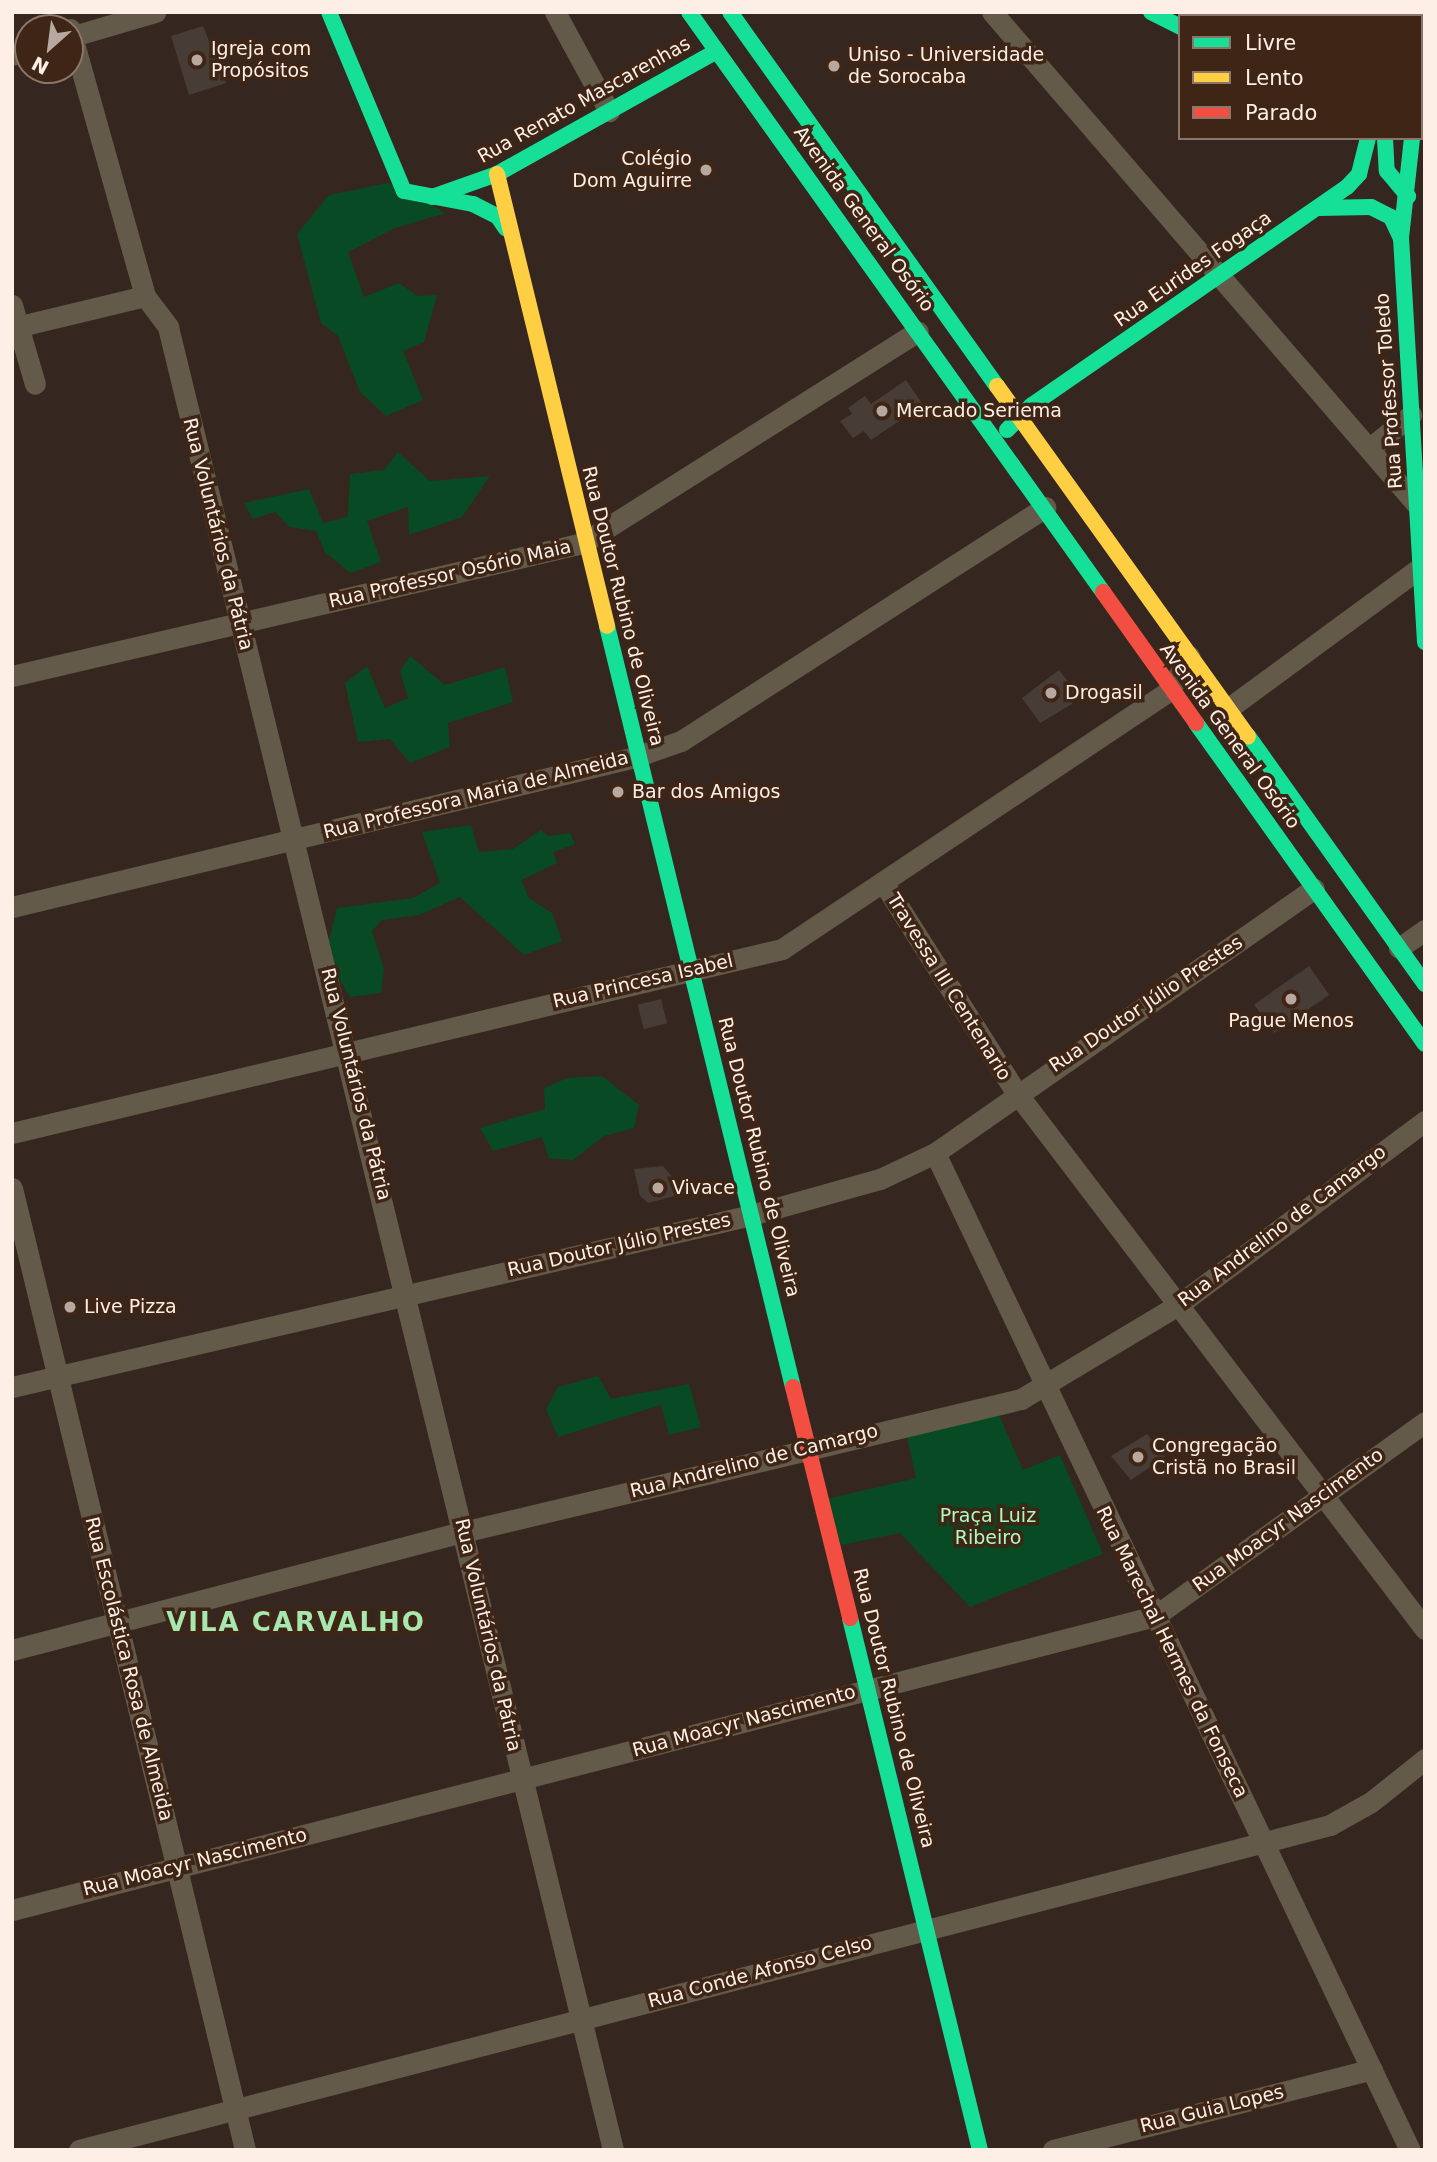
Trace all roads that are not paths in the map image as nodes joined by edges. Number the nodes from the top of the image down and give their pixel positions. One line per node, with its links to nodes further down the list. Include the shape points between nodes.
1 (155, 12): 9 (street)
2 (329, 12): 17 (street, via 404,191)
3 (555, 12): 12 (street)
4 (689, 12): 10 (street, Avenida General Osório)
5 (730, 12): 29 (street, Avenida General Osório)
6 (992, 12): 22 (street)
7 (1151, 12): 8 (street)
8 (1178, 26)
9 (84, 30)
10 (717, 51): 12 (street, Rua Renato Mascarenhas); 26 (street, Avenida General Osório)
11 (84, 82): 23 (street, Rua Voluntários da Pátria)
12 (609, 111): 16 (street, Rua Renato Mascarenhas)
13 (1368, 140): 19 (street, Rua Eurides Fogaça, via 1359,174)
14 (1385, 140): 18 (street, via 1387,171)
15 (1416, 141): 18 (street, Rua Professor Toledo)
16 (497, 174): 17 (street, Rua Renato Mascarenhas); 20 (street, Rua Doutor Rubino de Oliveira)
17 (432, 197): 20 (street, via 488,209)
18 (1416, 197): 21 (street, Rua Professor Toledo)
19 (1316, 209): 21 (street, via 1371,208 1391,217); 22 (street, Rua Eurides Fogaça)
20 (506, 229): 34 (street, Rua Doutor Rubino de Oliveira)
21 (1401, 238): 28 (street, Rua Professor Toledo)
22 (1222, 274): 29 (street, Rua Eurides Fogaça); 30 (street)
23 (145, 296): 25 (street); 36 (street, Rua Voluntários da Pátria, via 168,327)
24 (12, 305): 25 (street)
25 (15, 327): 27 (street)
26 (918, 331): 31 (street, Avenida General Osório); 34 (street, Rua Professor Osório Maia)
27 (35, 384)
28 (1411, 415): 30 (street); 33 (street, Rua Professor Toledo)
29 (1018, 416): 31 (street, via 1004,436); 38 (street, Avenida General Osório)
30 (1370, 447): 33 (street)
31 (1004, 450): 32 (street, Avenida General Osório)
32 (1045, 507): 40 (street, Avenida General Osório); 42 (street, Rua Professora Maria de Almeida, via 681,741)
33 (1421, 509): 35 (street, Rua Professor Toledo)
34 (583, 543): 36 (street, Rua Professor Osório Maia); 42 (street, Rua Doutor Rubino de Oliveira)
35 (1422, 566): 37 (street, Rua Professor Toledo); 41 (street)
36 (240, 623): 39 (street, Rua Professor Osório Maia); 43 (street, Rua Voluntários da Pátria)
37 (1425, 642)
38 (1190, 656): 40 (street, Rua Princesa Isabel); 41 (street, Avenida General Osório)
39 (12, 676)
40 (1170, 690): 44 (street, Rua Princesa Isabel); 45 (street, Avenida General Osório)
41 (1229, 708): 48 (street, Avenida General Osório)
42 (639, 756): 43 (street, Rua Professora Maria de Almeida); 49 (street, Rua Doutor Rubino de Oliveira)
43 (295, 839): 46 (street, Rua Professora Maria de Almeida); 52 (street, Rua Voluntários da Pátria)
44 (883, 882): 49 (street, Rua Princesa Isabel, via 782,949); 53 (street, Travessa III Centenario)
45 (1314, 889): 51 (street, Avenida General Osório); 53 (street, Rua Doutor Júlio Prestes)
46 (12, 907)
47 (1425, 930): 48 (street)
48 (1399, 948): 50 (street, Avenida General Osório)
49 (692, 971): 52 (street, Rua Princesa Isabel); 58 (street, Rua Doutor Rubino de Oliveira)
50 (1425, 984)
51 (1425, 1044)
52 (348, 1050): 55 (street, Rua Princesa Isabel); 59 (street, Rua Voluntários da Pátria)
53 (1016, 1092): 56 (street, Rua Doutor Júlio Prestes); 60 (street, Travessa III Centenario)
54 (1425, 1121): 60 (street, Rua Andrelino de Camargo)
55 (12, 1133)
56 (934, 1153): 58 (street, Rua Doutor Júlio Prestes, via 880,1179); 62 (street, Rua Marechal Hermes da Fonseca)
57 (12, 1188): 61 (street, Rua Escolástica Rosa de Almeida)
58 (751, 1214): 59 (street, Rua Doutor Júlio Prestes); 65 (street, Rua Doutor Rubino de Oliveira)
59 (407, 1295): 61 (street, Rua Doutor Júlio Prestes); 67 (street, Rua Voluntários da Pátria)
60 (1178, 1305): 62 (street, Rua Andrelino de Camargo); 66 (street, Travessa III Centenario)
61 (58, 1376): 63 (street, Rua Doutor Júlio Prestes); 69 (street, Rua Escolástica Rosa de Almeida)
62 (1045, 1385): 65 (street, Rua Andrelino de Camargo, via 1021,1399); 68 (street, Rua Marechal Hermes da Fonseca)
63 (12, 1387)
64 (1425, 1422): 66 (street, Rua Moacyr Nascimento)
65 (808, 1448): 67 (street, Rua Andrelino de Camargo); 72 (street, Rua Doutor Rubino de Oliveira)
66 (1323, 1495): 68 (street, Rua Moacyr Nascimento); 70 (street, Travessa III Centenario)
67 (463, 1532): 69 (street, Rua Andrelino de Camargo); 74 (street, Rua Voluntários da Pátria)
68 (1155, 1616): 72 (street, Rua Moacyr Nascimento); 75 (street, Rua Marechal Hermes da Fonseca)
69 (117, 1622): 71 (street, Rua Andrelino de Camargo); 76 (street, Rua Escolástica Rosa de Almeida)
70 (1425, 1629)
71 (12, 1650)
72 (867, 1689): 74 (street, Rua Moacyr Nascimento); 78 (street, Rua Doutor Rubino de Oliveira)
73 (1425, 1759): 75 (street, Rua Conde Afonso Celso, via 1371,1802 1330,1825)
74 (522, 1778): 76 (street, Rua Moacyr Nascimento); 79 (street, Rua Voluntários da Pátria)
75 (1263, 1841): 78 (street, Rua Conde Afonso Celso); 80 (street, Rua Marechal Hermes da Fonseca)
76 (177, 1867): 77 (street, Rua Moacyr Nascimento); 81 (street, Rua Escolástica Rosa de Almeida)
77 (12, 1910)
78 (926, 1929): 79 (street, Rua Conde Afonso Celso); 85 (street, Rua Doutor Rubino de Oliveira)
79 (581, 2019): 81 (street, Rua Conde Afonso Celso); 84 (street, Rua Voluntários da Pátria)
80 (1371, 2069): 86 (street, Rua Guia Lopes); 87 (street, Rua Marechal Hermes da Fonseca)
81 (235, 2109): 82 (street, Rua Conde Afonso Celso); 83 (street, Rua Escolástica Rosa de Almeida)
82 (79, 2150)
83 (245, 2150)
84 (613, 2150)
85 (980, 2150)
86 (1054, 2150)
87 (1410, 2150)

